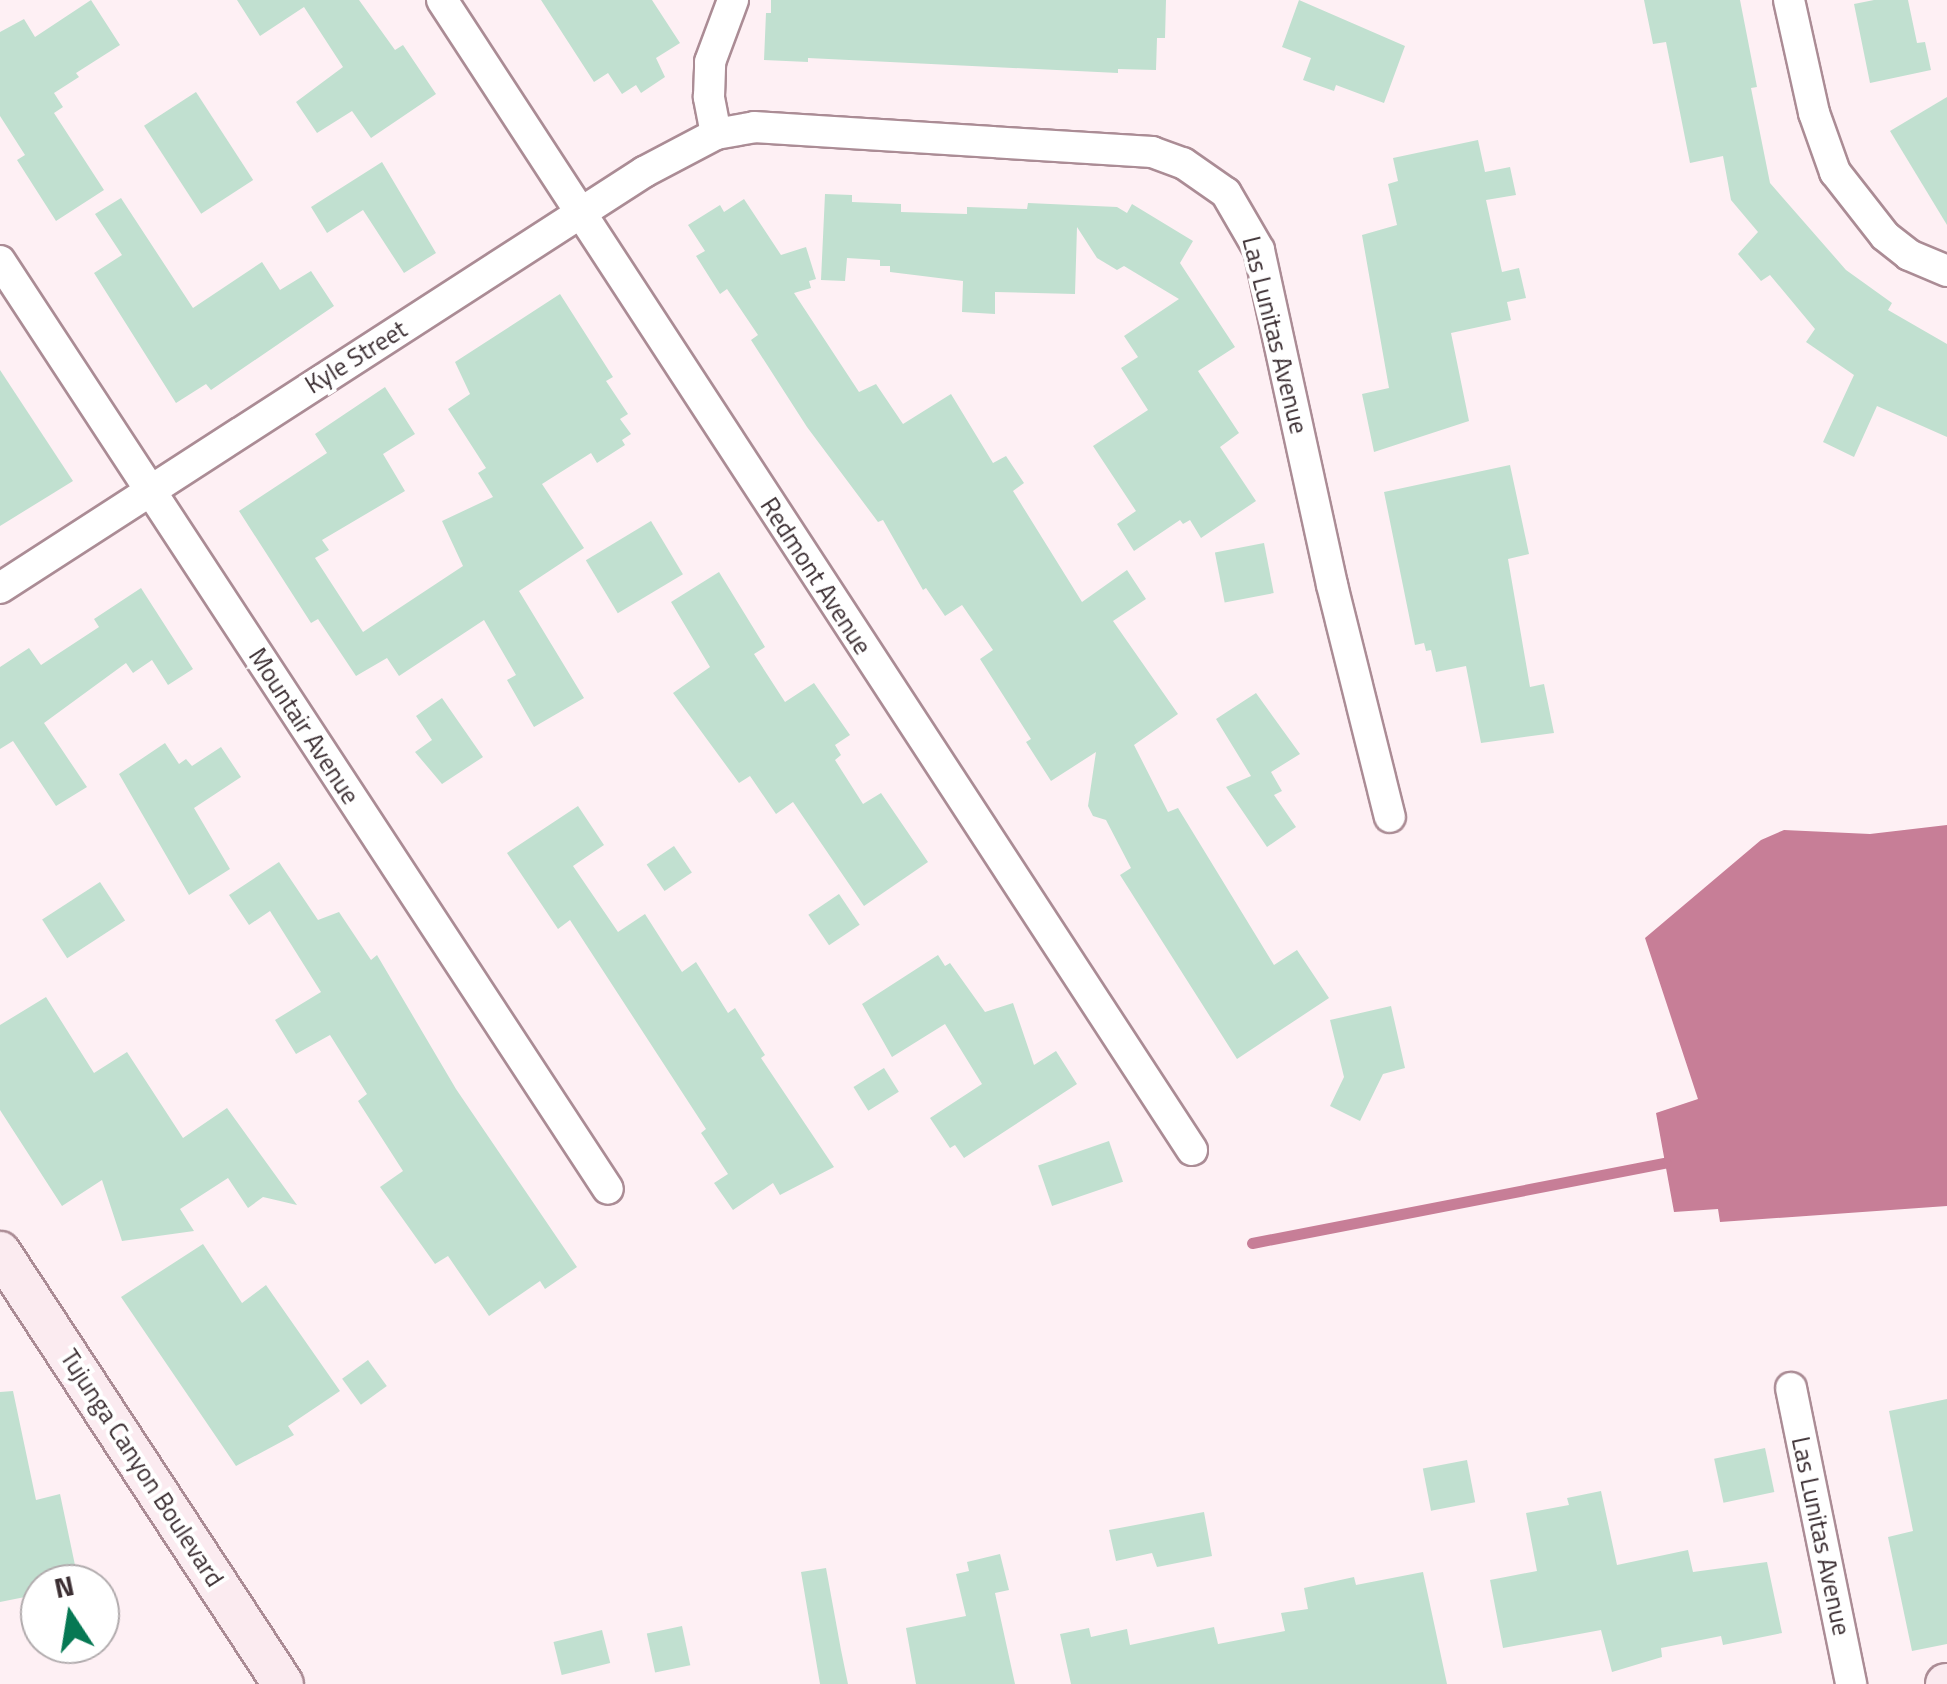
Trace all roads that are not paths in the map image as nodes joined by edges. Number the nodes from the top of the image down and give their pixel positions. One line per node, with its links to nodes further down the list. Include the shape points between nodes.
1 (442, 0): 5 (street, Redmont Avenue)
2 (733, 0): 4 (street, via 710,62)
3 (1790, 0): 7 (street, via 1834,172 1885,236)
4 (716, 134): 5 (street, Kyle Street); 10 (street, Las Lunitas Avenue, via 754,127 1120,147 1183,162 1226,193 1260,250)
5 (579, 216): 8 (street, Kyle Street); 11 (street, Redmont Avenue)
6 (0, 262): 8 (street, Mountair Avenue)
7 (1947, 271)
8 (148, 490): 9 (street, Kyle Street); 12 (street, Mountair Avenue)
9 (0, 588)
10 (1390, 817)
11 (1192, 1150)
12 (608, 1190)
13 (0, 1252): 15 (street, Tujunga Canyon Boulevard)
14 (1790, 1388): 16 (street, Las Lunitas Avenue)
15 (283, 1684)
16 (1851, 1684)

